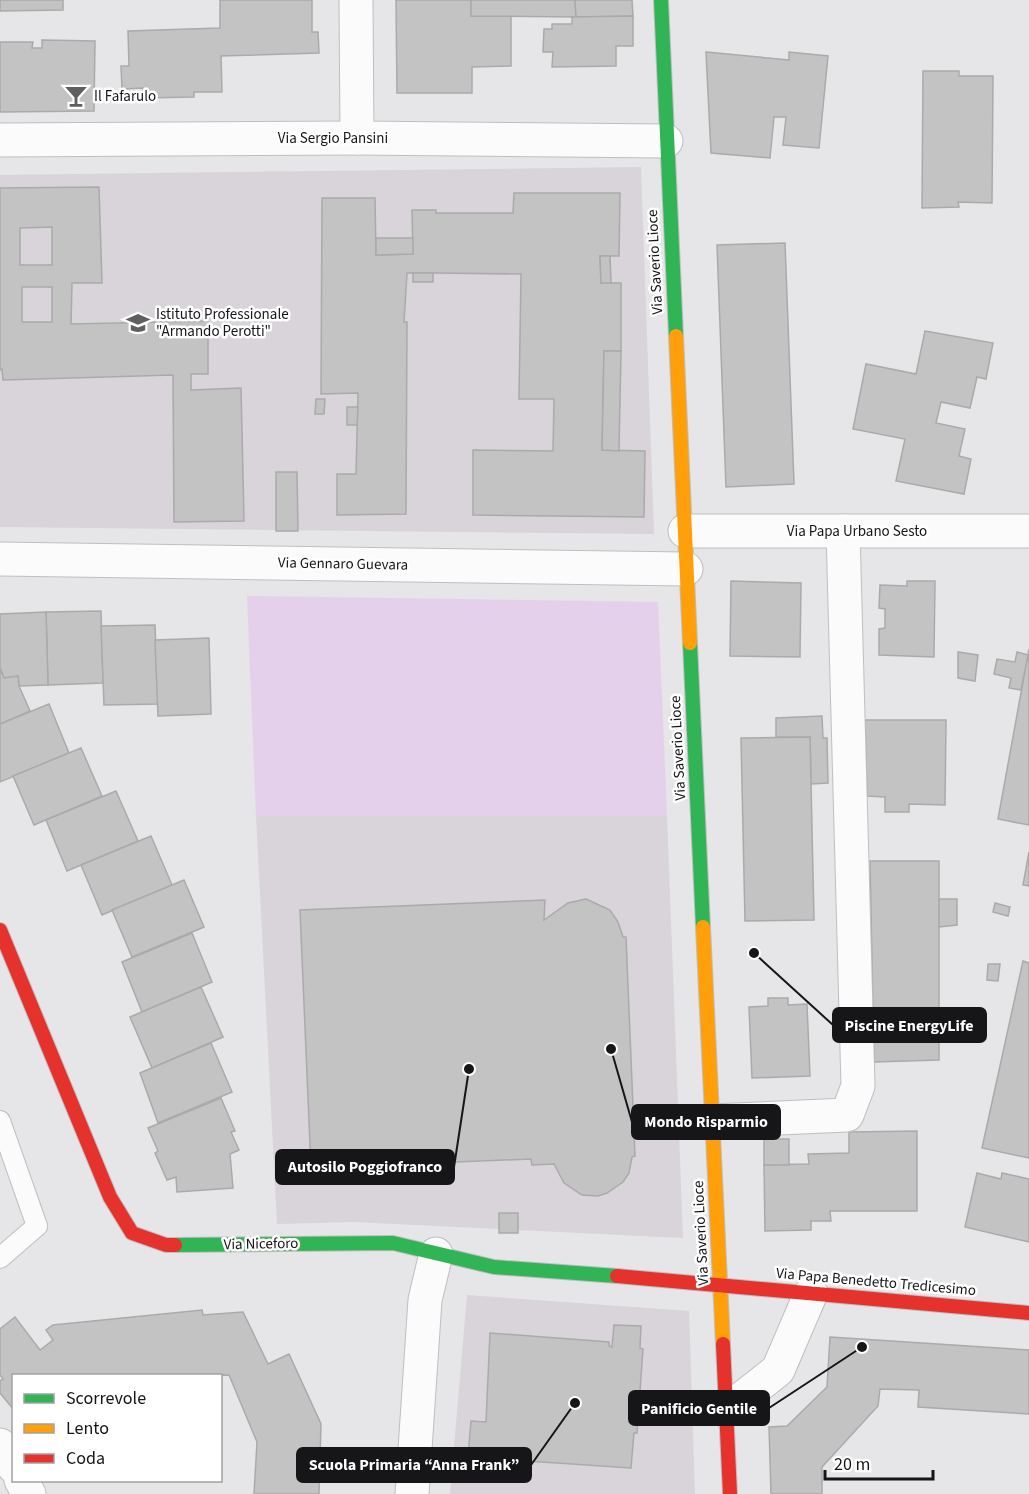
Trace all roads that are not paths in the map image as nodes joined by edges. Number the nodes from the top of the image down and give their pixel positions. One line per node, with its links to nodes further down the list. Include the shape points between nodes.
1 (356, 0): 3 (street)
2 (661, 0): 5 (street, Via Saverio Lioce)
3 (357, 138): 4 (street, Via Sergio Pansini); 5 (street, Via Sergio Pansini)
4 (0, 141)
5 (666, 141): 6 (street, Via Saverio Lioce)
6 (685, 531): 7 (street, Via Papa Urbano Sesto); 10 (street, Via Saverio Lioce)
7 (843, 531): 8 (street, Via Papa Urbano Sesto); 13 (street, via 858,1086 847,1115)
8 (1029, 531)
9 (0, 559): 10 (street, Via Gennaro Guevara)
10 (686, 568): 13 (street, Via Saverio Lioce)
11 (0, 930): 14 (street, Via Niceforo, via 110,1197 132,1233 166,1245 393,1243)
12 (0, 1121): 15 (lane, via 37,1226)
13 (712, 1121): 16 (street, Via Saverio Lioce)
14 (436, 1254): 16 (street, Via Niceforo, via 494,1267); 22 (street, via 425,1300)
15 (0, 1258)
16 (720, 1284): 17 (street, Via Papa Benedetto Tredicesimo); 19 (street, Via Saverio Lioce)
17 (811, 1293): 18 (street, Via Papa Benedetto Tredicesimo); 19 (street, via 778,1370)
18 (1029, 1313)
19 (726, 1411): 23 (street, Via Saverio Lioce)
20 (0, 1445): 21 (street)
21 (12, 1464)
22 (412, 1494)
23 (730, 1494)

